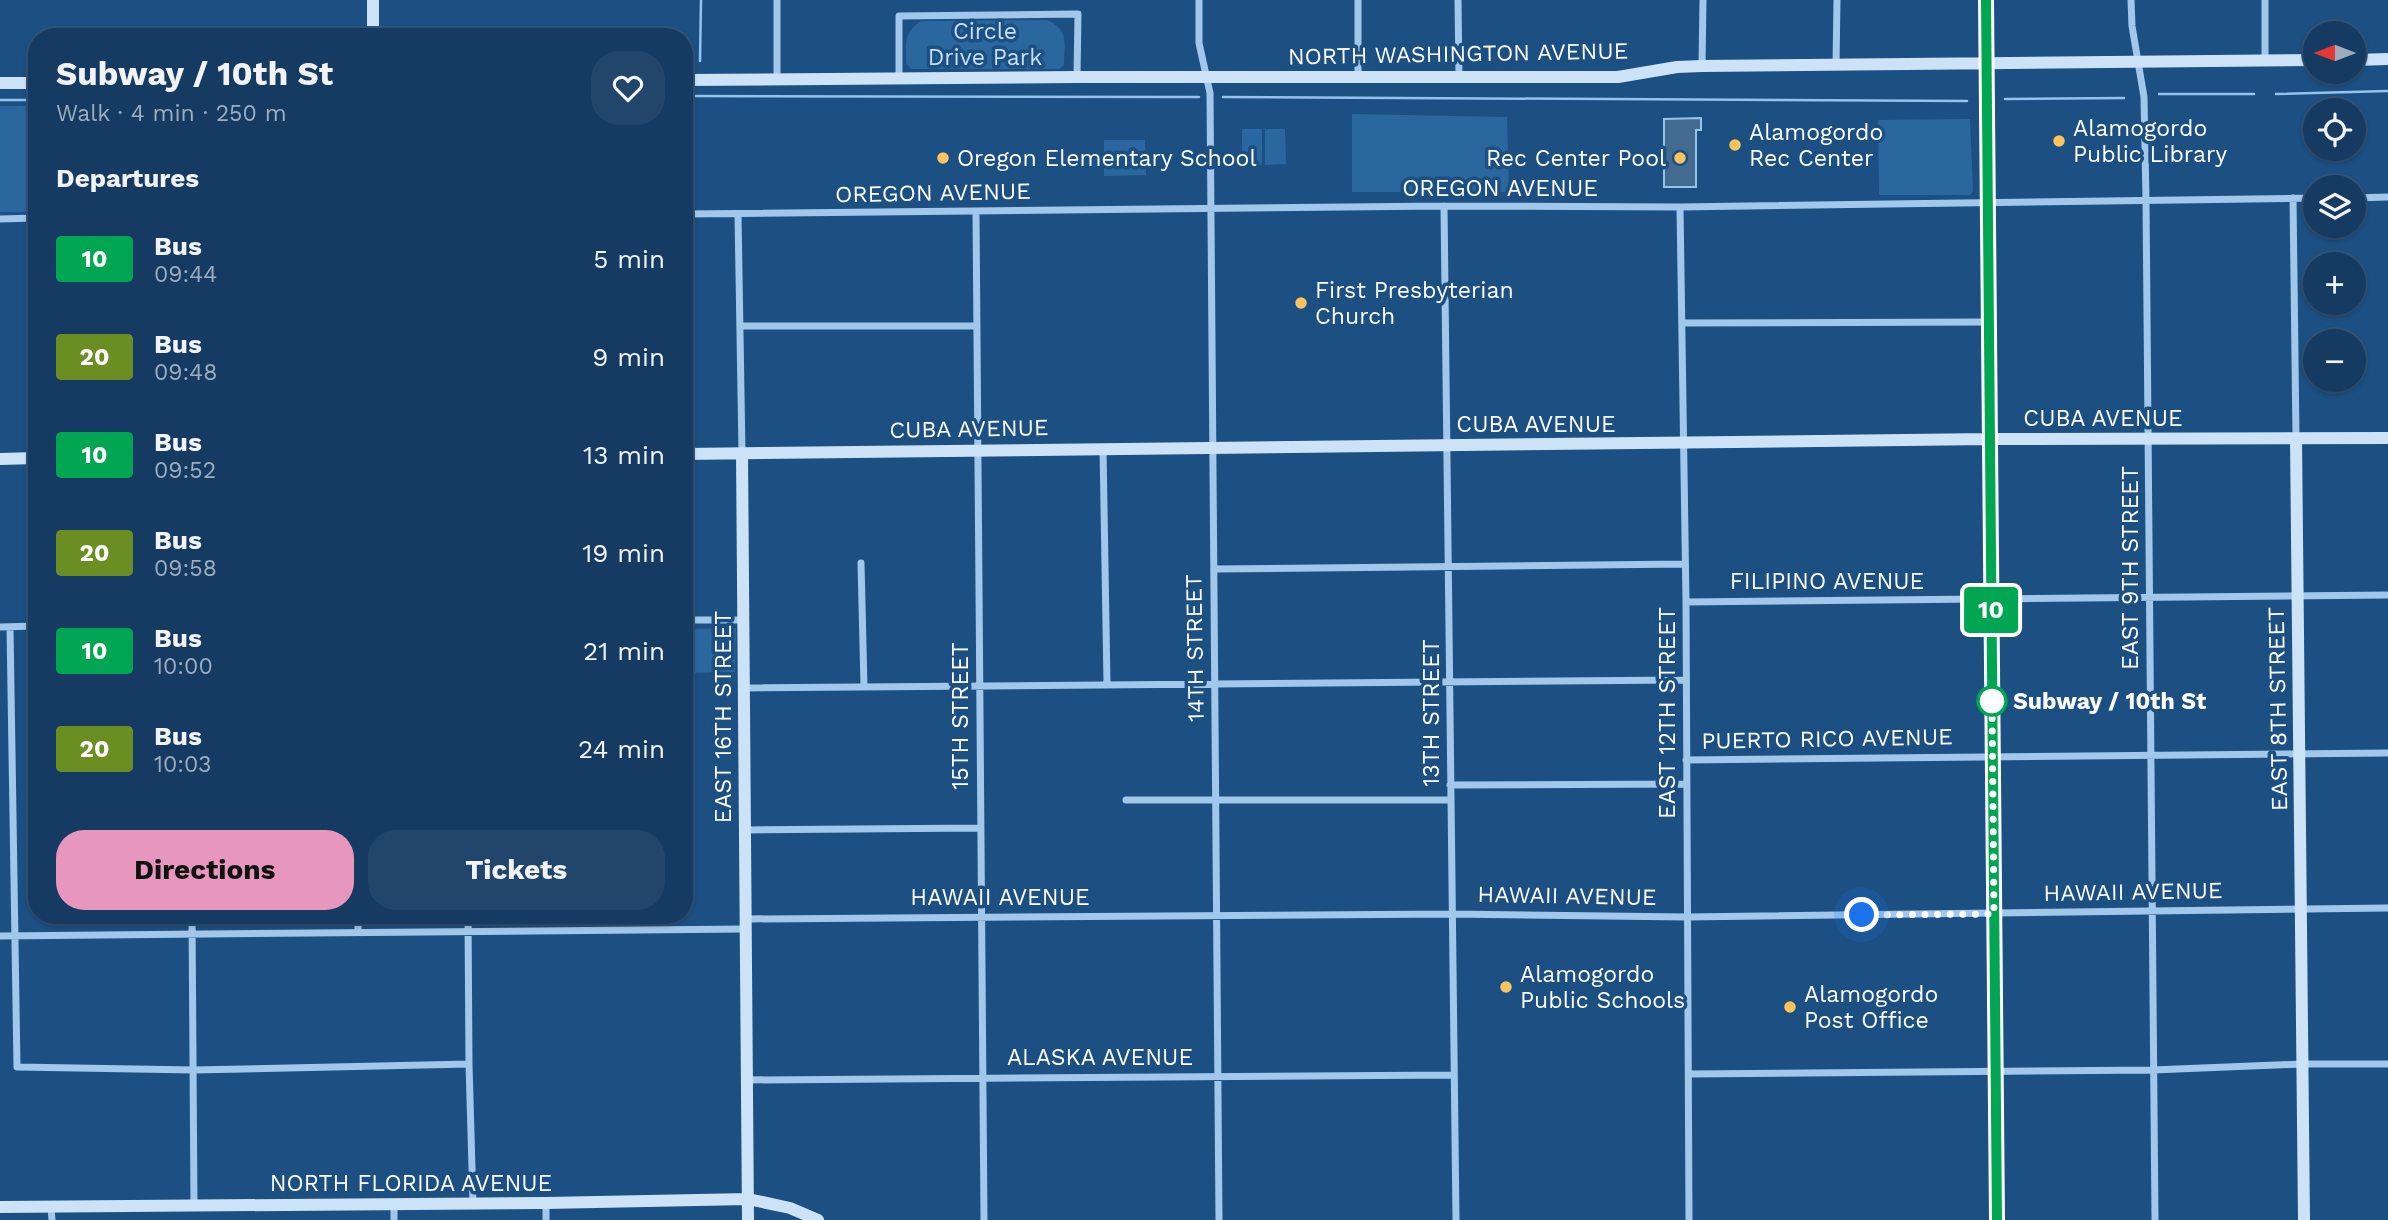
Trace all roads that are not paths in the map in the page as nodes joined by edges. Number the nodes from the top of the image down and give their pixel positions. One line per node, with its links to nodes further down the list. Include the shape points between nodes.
1 (373, 0): 11 (main road)
2 (776, 0): 26 (street)
3 (1199, 0): 21 (street, 14TH STREET, via 1199,43)
4 (1358, 0): 24 (street)
5 (1458, 0): 22 (street)
6 (1703, 0): 19 (street)
7 (1837, 0): 18 (street)
8 (1986, 0): 17 (main road)
9 (2131, 0): 16 (street, EAST 9TH STREET)
10 (2265, 0): 15 (street)
11 (373, 28)
12 (2303, 60): 15 (main road, NORTH WASHINGTON AVENUE)
13 (2366, 60): 14 (main road)
14 (2388, 60)
15 (2265, 61): 16 (main road, NORTH WASHINGTON AVENUE)
16 (2139, 62): 17 (main road, NORTH WASHINGTON AVENUE); 33 (street, EAST 9TH STREET)
17 (1986, 63): 18 (main road, NORTH WASHINGTON AVENUE); 34 (main road)
18 (1836, 65): 19 (main road, NORTH WASHINGTON AVENUE)
19 (1702, 66): 22 (main road, NORTH WASHINGTON AVENUE, via 1618,77)
20 (1077, 76): 21 (main road, NORTH WASHINGTON AVENUE); 23 (main road, NORTH WASHINGTON AVENUE); 23 (street, via 1077,14 926,15 899,16)
21 (1207, 77): 24 (main road, NORTH WASHINGTON AVENUE); 37 (street, 14TH STREET)
22 (1459, 77): 24 (main road, NORTH WASHINGTON AVENUE)
23 (899, 78): 26 (main road, NORTH WASHINGTON AVENUE)
24 (1358, 78)
25 (693, 80): 26 (main road, NORTH WASHINGTON AVENUE)
26 (777, 80)
27 (0, 83): 28 (main road)
28 (28, 83)
29 (2293, 198): 30 (street, OREGON AVENUE); 33 (street, OREGON AVENUE); 47 (street, EAST 8TH STREET)
30 (2303, 198)
31 (2366, 198): 32 (street)
32 (2388, 198)
33 (2146, 200): 34 (street, OREGON AVENUE); 50 (street, EAST 9TH STREET)
34 (1987, 201): 36 (street, OREGON AVENUE); 43 (main road)
35 (1444, 206): 36 (street, OREGON AVENUE); 37 (street, OREGON AVENUE); 52 (street, 13TH STREET)
36 (1680, 207): 44 (street, EAST 12TH STREET)
37 (1211, 210): 38 (street, OREGON AVENUE); 54 (street, 14TH STREET)
38 (976, 211): 40 (street, OREGON AVENUE); 46 (street, 15TH STREET)
39 (693, 214): 40 (street, OREGON AVENUE)
40 (738, 214): 45 (street, EAST 16TH STREET)
41 (28, 218): 42 (street)
42 (0, 219)
43 (1989, 322): 44 (street); 49 (main road)
44 (1682, 323): 51 (street, EAST 12TH STREET)
45 (741, 326): 46 (street); 56 (street, EAST 16TH STREET)
46 (976, 326): 55 (street, 15TH STREET)
47 (2296, 438): 48 (main road, CUBA AVENUE); 50 (main road, CUBA AVENUE); 65 (main road, EAST 8TH STREET)
48 (2388, 438)
49 (1990, 439): 50 (main road, CUBA AVENUE); 51 (main road, CUBA AVENUE); 67 (main road)
50 (2149, 440): 66 (street, EAST 9TH STREET)
51 (1683, 444): 52 (main road, CUBA AVENUE); 61 (street, EAST 12TH STREET)
52 (1447, 445): 54 (main road, CUBA AVENUE); 62 (street, 13TH STREET)
53 (1102, 448): 54 (main road, CUBA AVENUE); 55 (main road, CUBA AVENUE); 76 (street)
54 (1213, 448): 63 (street, 14TH STREET)
55 (978, 449): 56 (main road, CUBA AVENUE); 78 (street, 15TH STREET)
56 (742, 453): 57 (main road, CUBA AVENUE); 70 (main road, EAST 16TH STREET)
57 (693, 454)
58 (28, 458): 59 (main road)
59 (0, 459)
60 (861, 564): 79 (street)
61 (1684, 564): 62 (street); 68 (street, EAST 12TH STREET)
62 (1449, 567): 63 (street); 75 (street, 13TH STREET)
63 (1214, 569): 77 (street, 14TH STREET)
64 (2388, 595): 65 (street, FILIPINO AVENUE)
65 (2298, 596): 66 (street, FILIPINO AVENUE); 82 (main road, EAST 8TH STREET)
66 (2150, 598): 67 (street, FILIPINO AVENUE); 83 (street, EAST 9TH STREET)
67 (1991, 599): 68 (street, FILIPINO AVENUE); 84 (main road)
68 (1686, 601): 74 (street, EAST 12TH STREET)
69 (693, 620): 70 (street)
70 (743, 620): 80 (main road, EAST 16TH STREET)
71 (28, 626): 73 (street)
72 (0, 627): 73 (street)
73 (10, 627): 109 (street)
74 (1685, 680): 75 (street); 85 (street, EAST 12TH STREET)
75 (1451, 682): 77 (street); 87 (street, 13TH STREET)
76 (1107, 684): 77 (street); 78 (street)
77 (1215, 684): 90 (street, 14TH STREET)
78 (980, 686): 79 (street); 91 (street, 15TH STREET)
79 (864, 687): 80 (street)
80 (745, 688): 92 (main road, EAST 16TH STREET)
81 (2388, 752): 82 (street, PUERTO RICO AVENUE)
82 (2300, 754): 83 (street, PUERTO RICO AVENUE); 95 (main road, EAST 8TH STREET)
83 (2151, 755): 84 (street, PUERTO RICO AVENUE); 94 (street, EAST 9TH STREET)
84 (1993, 757): 85 (street, PUERTO RICO AVENUE); 97 (main road)
85 (1686, 760): 86 (street, EAST 12TH STREET)
86 (1686, 784): 87 (street); 100 (street, EAST 12TH STREET)
87 (1450, 785): 89 (street, 13TH STREET)
88 (1126, 800): 90 (street)
89 (1450, 800): 90 (street); 96 (street, 13TH STREET)
90 (1216, 801): 98 (street, 14TH STREET)
91 (979, 828): 92 (street); 99 (street, 15TH STREET)
92 (745, 831): 104 (main road, EAST 16TH STREET)
93 (2388, 908): 95 (street, HAWAII AVENUE)
94 (2152, 910): 95 (street, HAWAII AVENUE); 97 (street, HAWAII AVENUE); 114 (street, EAST 9TH STREET)
95 (2301, 910): 111 (main road, EAST 8TH STREET)
96 (1451, 914): 98 (street, HAWAII AVENUE); 100 (street, HAWAII AVENUE); 118 (street, 13TH STREET)
97 (1994, 914): 100 (street, HAWAII AVENUE); 115 (main road)
98 (1216, 915): 99 (street, HAWAII AVENUE); 117 (street, 14TH STREET)
99 (982, 916): 104 (street, HAWAII AVENUE); 119 (street, 15TH STREET)
100 (1687, 917): 116 (street, EAST 12TH STREET)
101 (192, 924): 107 (street)
102 (358, 924): 105 (street)
103 (468, 924): 106 (street)
104 (745, 924): 106 (street, HAWAII AVENUE); 120 (main road, EAST 16TH STREET)
105 (358, 931): 106 (street, HAWAII AVENUE); 107 (street, HAWAII AVENUE)
106 (468, 932): 110 (street)
107 (192, 934): 109 (street, HAWAII AVENUE); 113 (street)
108 (0, 936): 109 (street, HAWAII AVENUE)
109 (14, 936): 113 (street, via 17,1067)
110 (469, 1064): 113 (street); 122 (street)
111 (2302, 1064): 112 (street); 114 (street); 138 (main road, EAST 8TH STREET)
112 (2388, 1064)
113 (194, 1070): 124 (street)
114 (2153, 1070): 115 (street); 137 (street, EAST 9TH STREET)
115 (1995, 1071): 116 (street); 136 (main road)
116 (1690, 1074): 135 (street, EAST 12TH STREET)
117 (1218, 1075): 118 (street, ALASKA AVENUE); 119 (street, ALASKA AVENUE); 133 (street, 14TH STREET)
118 (1454, 1075): 134 (street, 13TH STREET)
119 (982, 1077): 120 (street, ALASKA AVENUE); 132 (street, 15TH STREET)
120 (746, 1080): 121 (main road, EAST 16TH STREET)
121 (748, 1199): 123 (main road, NORTH FLORIDA AVENUE); 130 (main road, EAST 16TH STREET); 131 (main road, NORTH FLORIDA AVENUE)
122 (473, 1203): 123 (main road, NORTH FLORIDA AVENUE); 125 (main road, NORTH FLORIDA AVENUE)
123 (546, 1203): 129 (street)
124 (194, 1205): 125 (main road, NORTH FLORIDA AVENUE); 127 (main road, NORTH FLORIDA AVENUE)
125 (394, 1205): 128 (street)
126 (0, 1207): 127 (main road, NORTH FLORIDA AVENUE)
127 (52, 1213)
128 (394, 1220)
129 (547, 1220)
130 (748, 1220)
131 (818, 1220)
132 (984, 1220)
133 (1219, 1220)
134 (1456, 1220)
135 (1689, 1220)
136 (1997, 1220)
137 (2155, 1220)
138 (2304, 1220)

